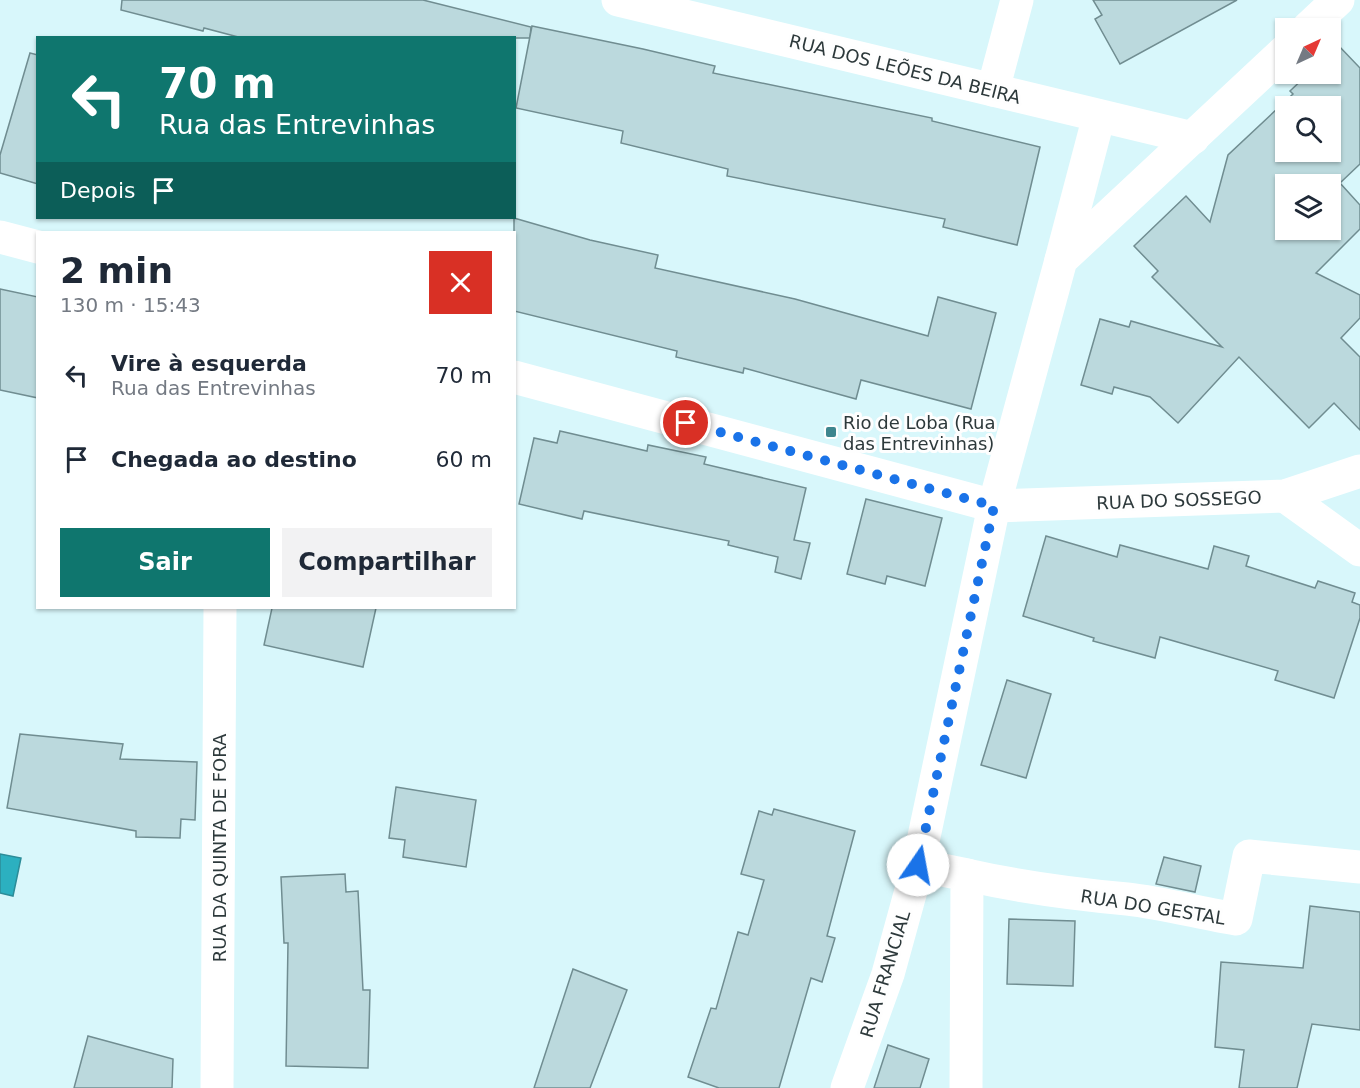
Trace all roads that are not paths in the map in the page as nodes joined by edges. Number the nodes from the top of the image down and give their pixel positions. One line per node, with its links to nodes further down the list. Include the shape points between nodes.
1 (618, 0): 6 (street, RUA DOS LEÕES DA BEIRA)
2 (1017, 0): 6 (street)
3 (1338, 0): 4 (street)
4 (1319, 18)
5 (1275, 60): 8 (street)
6 (993, 90): 7 (street, RUA DOS LEÕES DA BEIRA)
7 (1099, 116): 8 (street, RUA DOS LEÕES DA BEIRA); 11 (street, RUA FRANCIAL)
8 (1193, 138): 11 (street)
9 (0, 237): 10 (street)
10 (36, 247)
11 (1061, 260): 15 (street, RUA FRANCIAL)
12 (516, 378): 15 (street, RUA DO SOSSEGO)
13 (1360, 471): 14 (street, RUA DO SOSSEGO)
14 (1285, 496): 15 (street, RUA DO SOSSEGO); 16 (street)
15 (994, 506): 18 (street, RUA FRANCIAL)
16 (1360, 550)
17 (220, 609): 21 (street, RUA DA QUINTA DE FORA)
18 (918, 865): 20 (street); 22 (street, RUA FRANCIAL, via 888,974)
19 (1360, 867): 20 (street, RUA DO GESTAL, via 1249,856 1236,919)
20 (967, 875): 23 (street)
21 (217, 1088)
22 (847, 1088)
23 (966, 1088)

